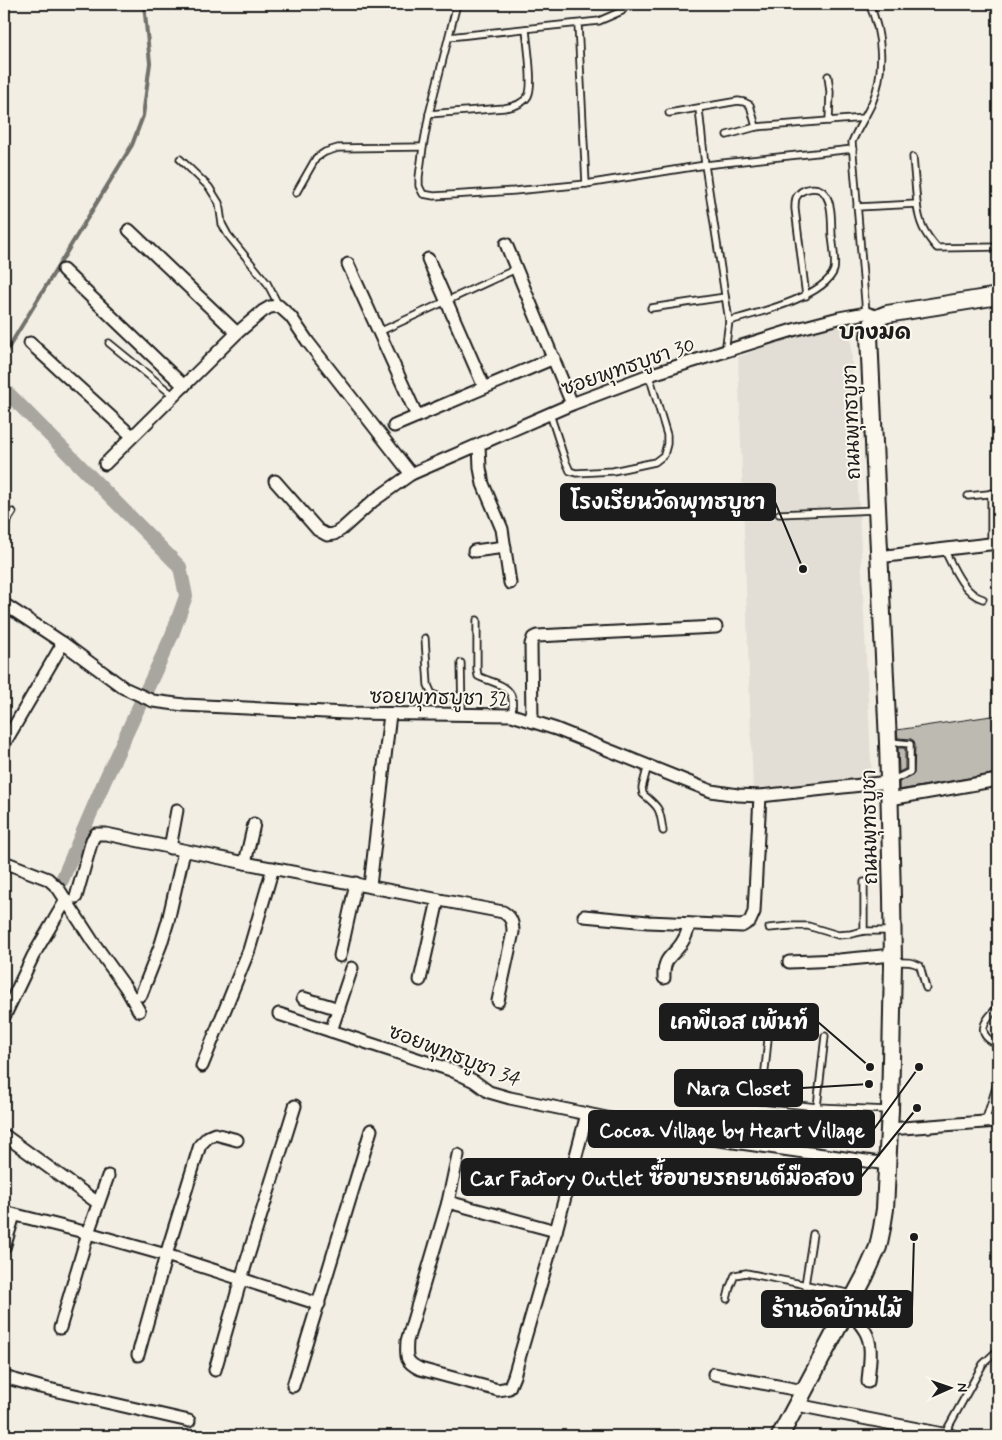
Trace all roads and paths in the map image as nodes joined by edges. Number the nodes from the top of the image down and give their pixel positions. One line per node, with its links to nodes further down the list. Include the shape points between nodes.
1 (457, 4): 6 (lane)
2 (627, 4): 4 (lane, via 622,11 599,21)
3 (869, 4): 11 (lane, via 879,34 881,56 877,86)
4 (578, 24): 5 (lane); 20 (lane)
5 (526, 29): 6 (lane); 10 (lane, via 531,86 528,96 504,108)
6 (448, 37): 10 (lane)
7 (828, 76): 12 (lane)
8 (699, 108): 9 (lane); 13 (lane, via 744,102 750,105); 19 (lane)
9 (669, 113)
10 (429, 114): 15 (lane)
11 (864, 118): 12 (lane); 16 (lane, via 852,142)
12 (829, 121): 13 (lane)
13 (756, 127): 14 (lane)
14 (727, 135)
15 (422, 147): 20 (lane, via 419,186 423,194 514,192); 21 (lane, via 338,148 325,152 316,158)
16 (853, 149): 19 (lane); 23 (lane)
17 (913, 157): 22 (lane)
18 (180, 159): 35 (lane, via 209,187 219,203 222,224 228,235 267,283)
19 (706, 165): 20 (lane); 33 (lane)
20 (586, 184)
21 (296, 193)
22 (917, 204): 23 (lane); 26 (lane, via 922,227 937,248)
23 (857, 207): 37 (lane)
24 (129, 230): 40 (street)
25 (506, 244): 29 (street)
26 (998, 247)
27 (428, 259): 34 (street)
28 (348, 264): 39 (street)
29 (516, 269): 34 (lane); 44 (street)
30 (63, 270): 46 (street)
31 (806, 296): 31 (lane, via 828,280 834,269 829,204 825,194 816,188 801,192 794,209); 38 (lane)
32 (998, 296): 37 (main road)
33 (725, 297): 36 (lane); 38 (lane)
34 (447, 301): 39 (lane); 47 (street)
35 (279, 306): 40 (street, via 263,311); 56 (street, via 291,317)
36 (651, 308)
37 (872, 315): 43 (street, ซอยพุทธบูชา 30, via 793,330); 61 (main road, ถนนพุทธบูชา, via 874,320 869,336)
38 (729, 322): 43 (lane)
39 (379, 332): 51 (street)
40 (237, 333): 46 (street)
41 (30, 343): 53 (street)
42 (109, 343): 48 (lane)
43 (725, 352): 45 (street, ซอยพุทธบูชา 30)
44 (554, 358): 47 (street); 49 (street)
45 (649, 376): 49 (street, ซอยพุทธบูชา 30); 50 (lane, via 667,435 664,455 655,462 613,471 570,472)
46 (184, 386): 48 (street)
47 (484, 387): 51 (street)
48 (174, 396): 53 (street)
49 (572, 404): 50 (street, ซอยพุทธบูชา 30)
50 (550, 414): 54 (street, ซอยพุทธบูชา 30)
51 (417, 416): 52 (street)
52 (394, 426)
53 (132, 436): 55 (street)
54 (479, 445): 56 (street, ซอยพุทธบูชา 30); 66 (street, via 483,484 500,523)
55 (105, 464)
56 (411, 474): 57 (street, ซอยพุทธบูชา 30, via 342,529 327,535 318,530)
57 (275, 481)
58 (998, 492): 59 (lane)
59 (990, 493): 60 (lane); 65 (lane)
60 (968, 496)
61 (876, 510): 63 (lane); 69 (main road, ถนนพุทธบูชา)
62 (13, 512): 64 (lane)
63 (779, 514)
64 (4, 526)
65 (995, 544): 67 (street)
66 (505, 546): 68 (street); 70 (street)
67 (944, 550): 69 (street); 71 (lane, via 971,593)
68 (474, 551)
69 (878, 557): 85 (main road, ถนนพุทธบูชา)
70 (510, 583)
71 (983, 599)
72 (4, 604): 76 (street, ซอยพุทธบูชา 32)
73 (477, 620): 81 (lane, via 478,676 509,691)
74 (716, 627): 82 (street, via 537,636 532,644)
75 (425, 638): 78 (lane, via 428,685 432,694)
76 (63, 643): 79 (street, ซอยพุทธบูชา 32, via 124,688 153,701); 83 (street)
77 (462, 663): 78 (lane)
78 (462, 696): 80 (lane)
79 (390, 714): 80 (street, ซอยพุทธบูชา 32); 99 (street)
80 (462, 714): 81 (street, ซอยพุทธบูชา 32)
81 (512, 715): 82 (street, ซอยพุทธบูชา 32)
82 (532, 721): 84 (street, ซอยพุทธบูชา 32)
83 (4, 744)
84 (648, 765): 87 (street, ซอยพุทธบูชา 32, via 711,791); 91 (lane, via 643,794 659,807)
85 (889, 782): 87 (street, ซอยพุทธบูชา 32); 88 (main road, ถนนพุทธบูชา)
86 (998, 782): 88 (street)
87 (760, 796): 103 (street, via 754,912 750,921 742,926)
88 (890, 799): 106 (main road, ถนนพุทธบูชา)
89 (177, 810): 92 (street)
90 (254, 824): 95 (street)
91 (663, 831)
92 (170, 848): 93 (street); 100 (street, via 96,834)
93 (184, 852): 95 (street); 114 (street, via 168,921)
94 (4, 862): 100 (street, via 48,879)
95 (244, 863): 96 (street)
96 (273, 868): 98 (street); 126 (street, via 249,950)
97 (864, 882): 105 (lane)
98 (356, 883): 99 (street); 107 (street)
99 (370, 886): 101 (street)
100 (71, 899): 119 (street, via 93,942); 121 (street, via 34,956)
101 (438, 900): 112 (street); 116 (street, via 503,912 509,916 513,923 512,932)
102 (584, 916): 103 (street)
103 (689, 924): 111 (street, via 685,939 668,958)
104 (769, 928): 105 (lane, via 808,926 838,935)
105 (864, 931): 106 (lane)
106 (892, 931): 108 (main road, ถนนพุทธบูชา)
107 (340, 956)
108 (893, 959): 109 (street); 113 (lane, via 920,966); 132 (main road, ถนนพุทธบูชา)
109 (789, 962)
110 (352, 968): 118 (street)
111 (664, 978)
112 (420, 980)
113 (926, 988)
114 (141, 995)
115 (303, 998): 118 (street)
116 (498, 1001)
117 (998, 1007): 125 (lane, via 983,1027 988,1040)
118 (339, 1010): 122 (street)
119 (139, 1012)
120 (279, 1014): 122 (street, ซอยพุทธบูชา 34)
121 (4, 1017)
122 (331, 1031): 133 (street, ซอยพุทธบูชา 34, via 451,1070 489,1092)
123 (825, 1036): 131 (lane)
124 (768, 1038): 129 (lane)
125 (998, 1044)
126 (202, 1066)
127 (998, 1081): 135 (lane)
128 (751, 1100): 129 (lane)
129 (762, 1101): 131 (lane)
130 (295, 1106): 151 (street)
131 (817, 1107): 132 (lane)
132 (890, 1110): 136 (main road, ถนนพุทธบูชา)
133 (587, 1114): 141 (street, ซอยพุทธบูชา 34, via 698,1137); 146 (street)
134 (998, 1121): 135 (street)
135 (985, 1122): 136 (street)
136 (889, 1129): 141 (main road, ถนนพุทธบูชา)
137 (371, 1130): 155 (street)
138 (4, 1134): 144 (street)
139 (237, 1140): 150 (street, via 215,1134 200,1145)
140 (458, 1156): 143 (street)
141 (887, 1164): 154 (main road, ถนนพุทธบูชา, via 885,1209 878,1247)
142 (108, 1176): 144 (street)
143 (448, 1202): 146 (street); 146 (street, via 407,1341 406,1357 420,1370 498,1390 509,1388)
144 (98, 1203): 147 (street)
145 (9, 1213): 147 (street); 149 (street)
146 (556, 1231)
147 (88, 1233): 150 (street); 156 (street)
148 (813, 1234): 152 (lane)
149 (4, 1248)
150 (166, 1255): 151 (street); 158 (street)
151 (241, 1279): 155 (street); 159 (street)
152 (805, 1284): 153 (lane, via 746,1273 735,1275); 154 (lane)
153 (727, 1299)
154 (852, 1302): 162 (street, via 868,1339); 164 (main road, ถนนพุทธบูชา)
155 (319, 1304): 163 (street)
156 (60, 1328)
157 (998, 1350): 166 (lane, via 983,1364)
158 (138, 1355)
159 (216, 1370)
160 (714, 1374): 164 (street)
161 (4, 1377): 165 (street)
162 (868, 1382)
163 (293, 1386)
164 (801, 1398): 166 (street); 167 (main road, ถนนพุทธบูชา)
165 (189, 1421)
166 (948, 1435)
167 (780, 1436)

